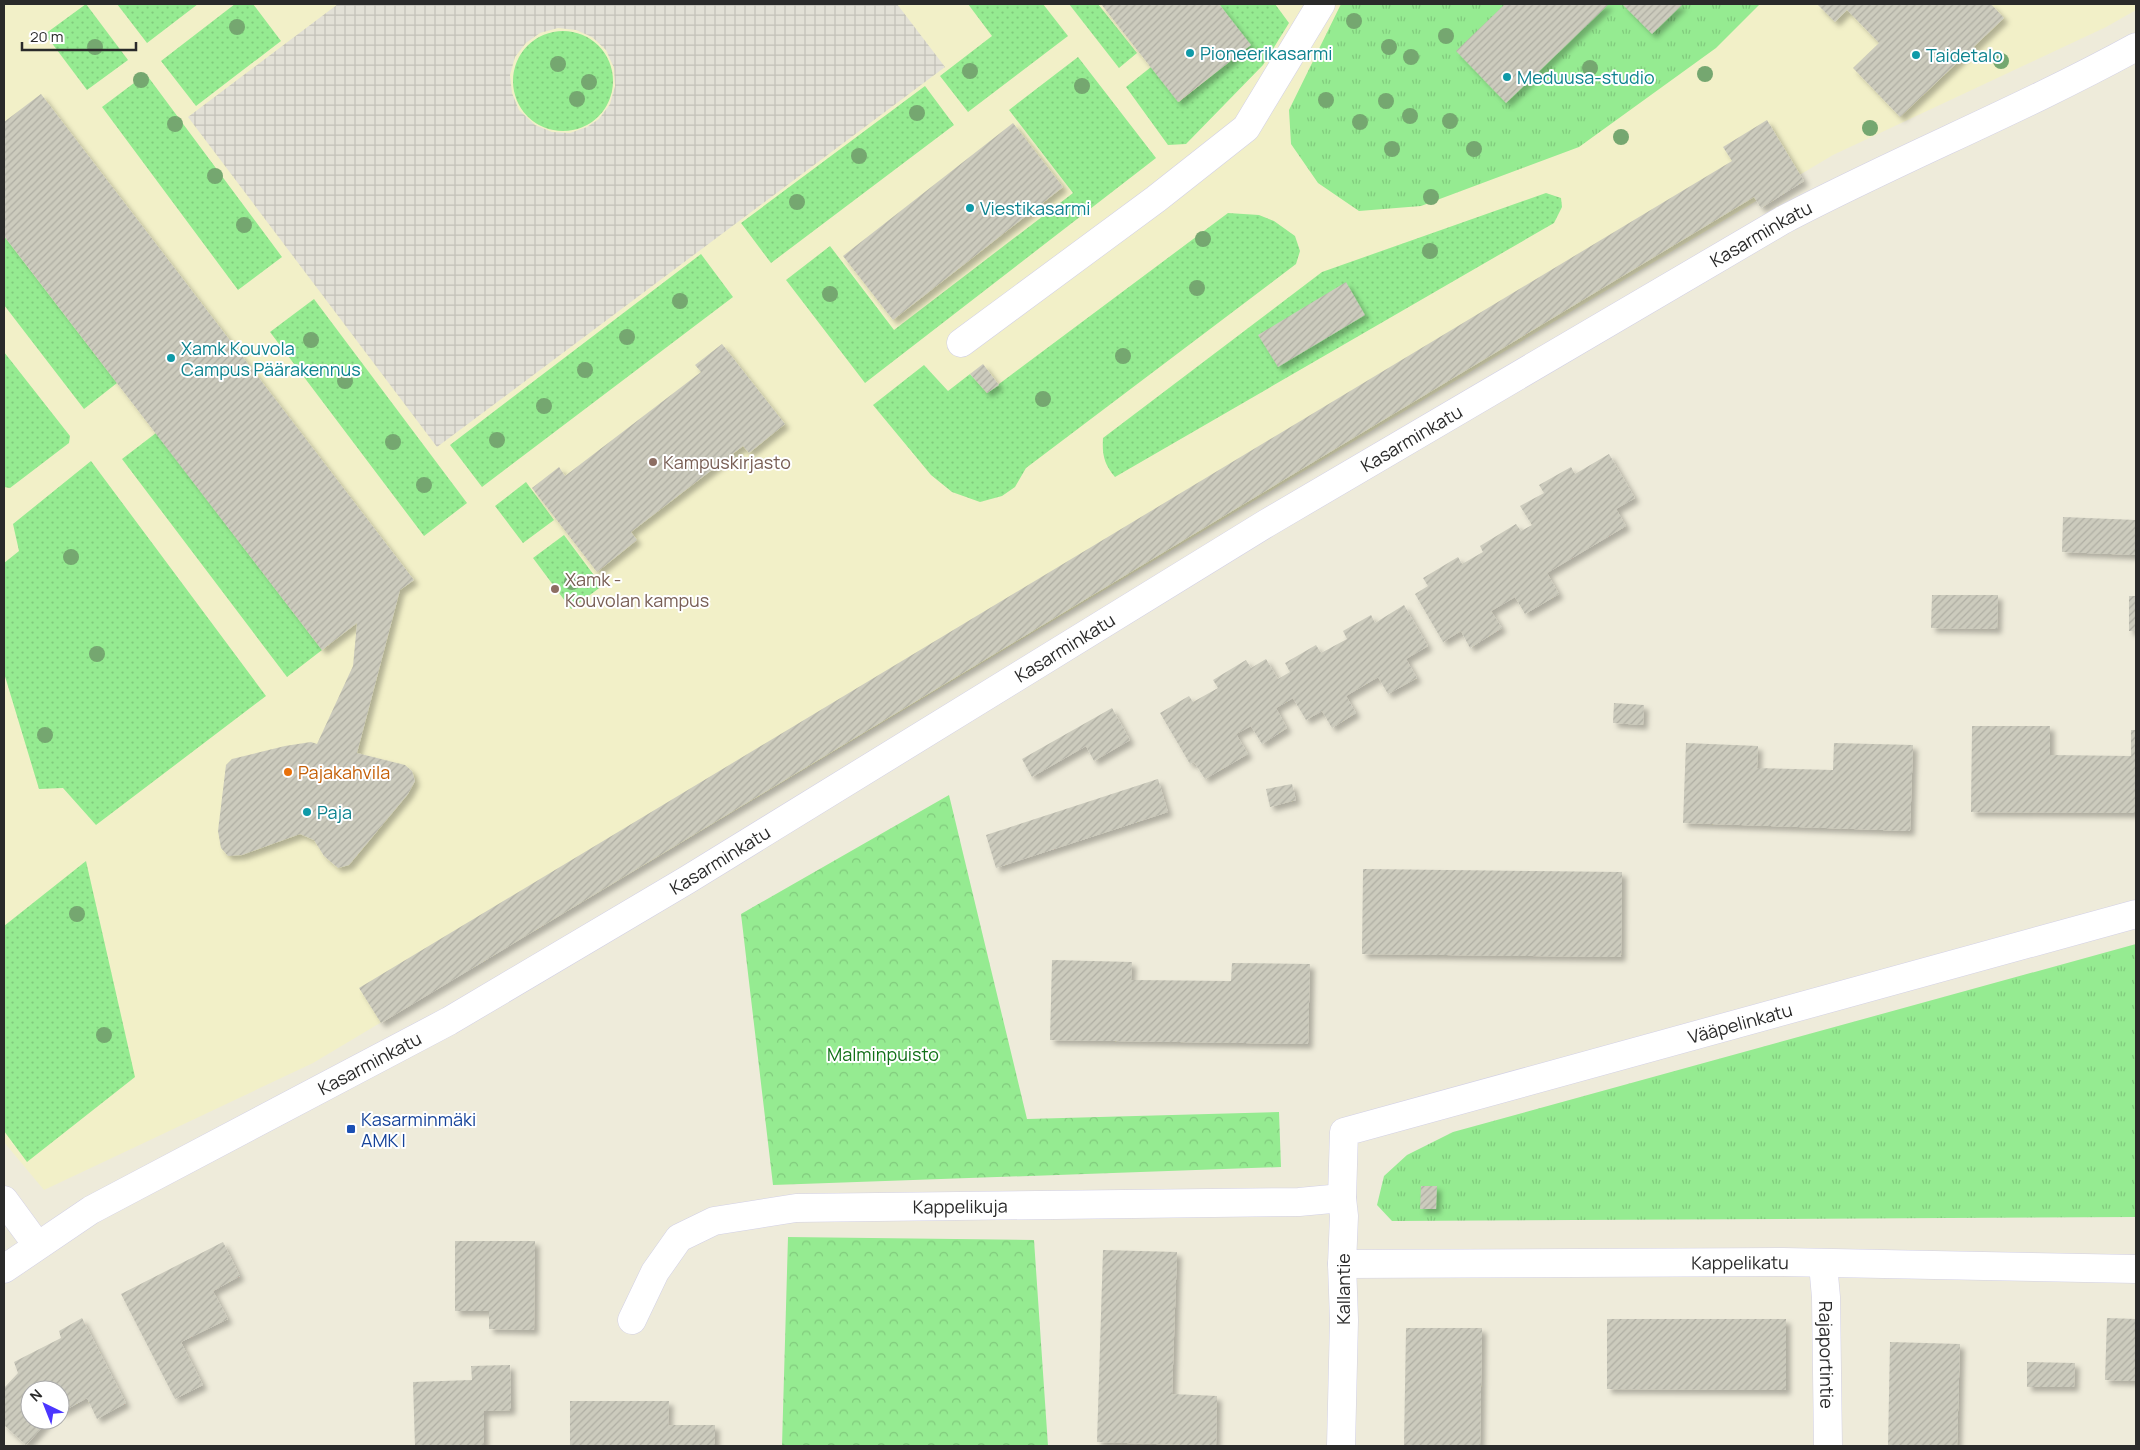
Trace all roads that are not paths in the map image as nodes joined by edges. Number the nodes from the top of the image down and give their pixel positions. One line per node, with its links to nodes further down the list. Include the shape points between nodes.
1 (1321, 4): 3 (street, via 1246,128 1163,194)
2 (2136, 47): 8 (street, Kasarminkatu, via 2087,74 1783,220 1267,522 687,880 449,1021 92,1210)
3 (961, 343)
4 (2136, 914): 5 (street, Vääpelinkatu)
5 (1344, 1132): 6 (street, Kallantie)
6 (1342, 1198): 9 (street, Kallantie); 13 (street, Kappelikuja, via 1299,1202 796,1208 714,1221 679,1238 655,1272)
7 (4, 1200): 8 (street)
8 (36, 1245): 11 (street, Kasarminkatu)
9 (1342, 1264): 10 (street, Kappelikatu); 14 (street, Kallantie)
10 (1823, 1264): 12 (street, Kappelikatu); 15 (street, Rajaportintie)
11 (4, 1269)
12 (2136, 1269)
13 (632, 1320)
14 (1341, 1446)
15 (1828, 1446)

